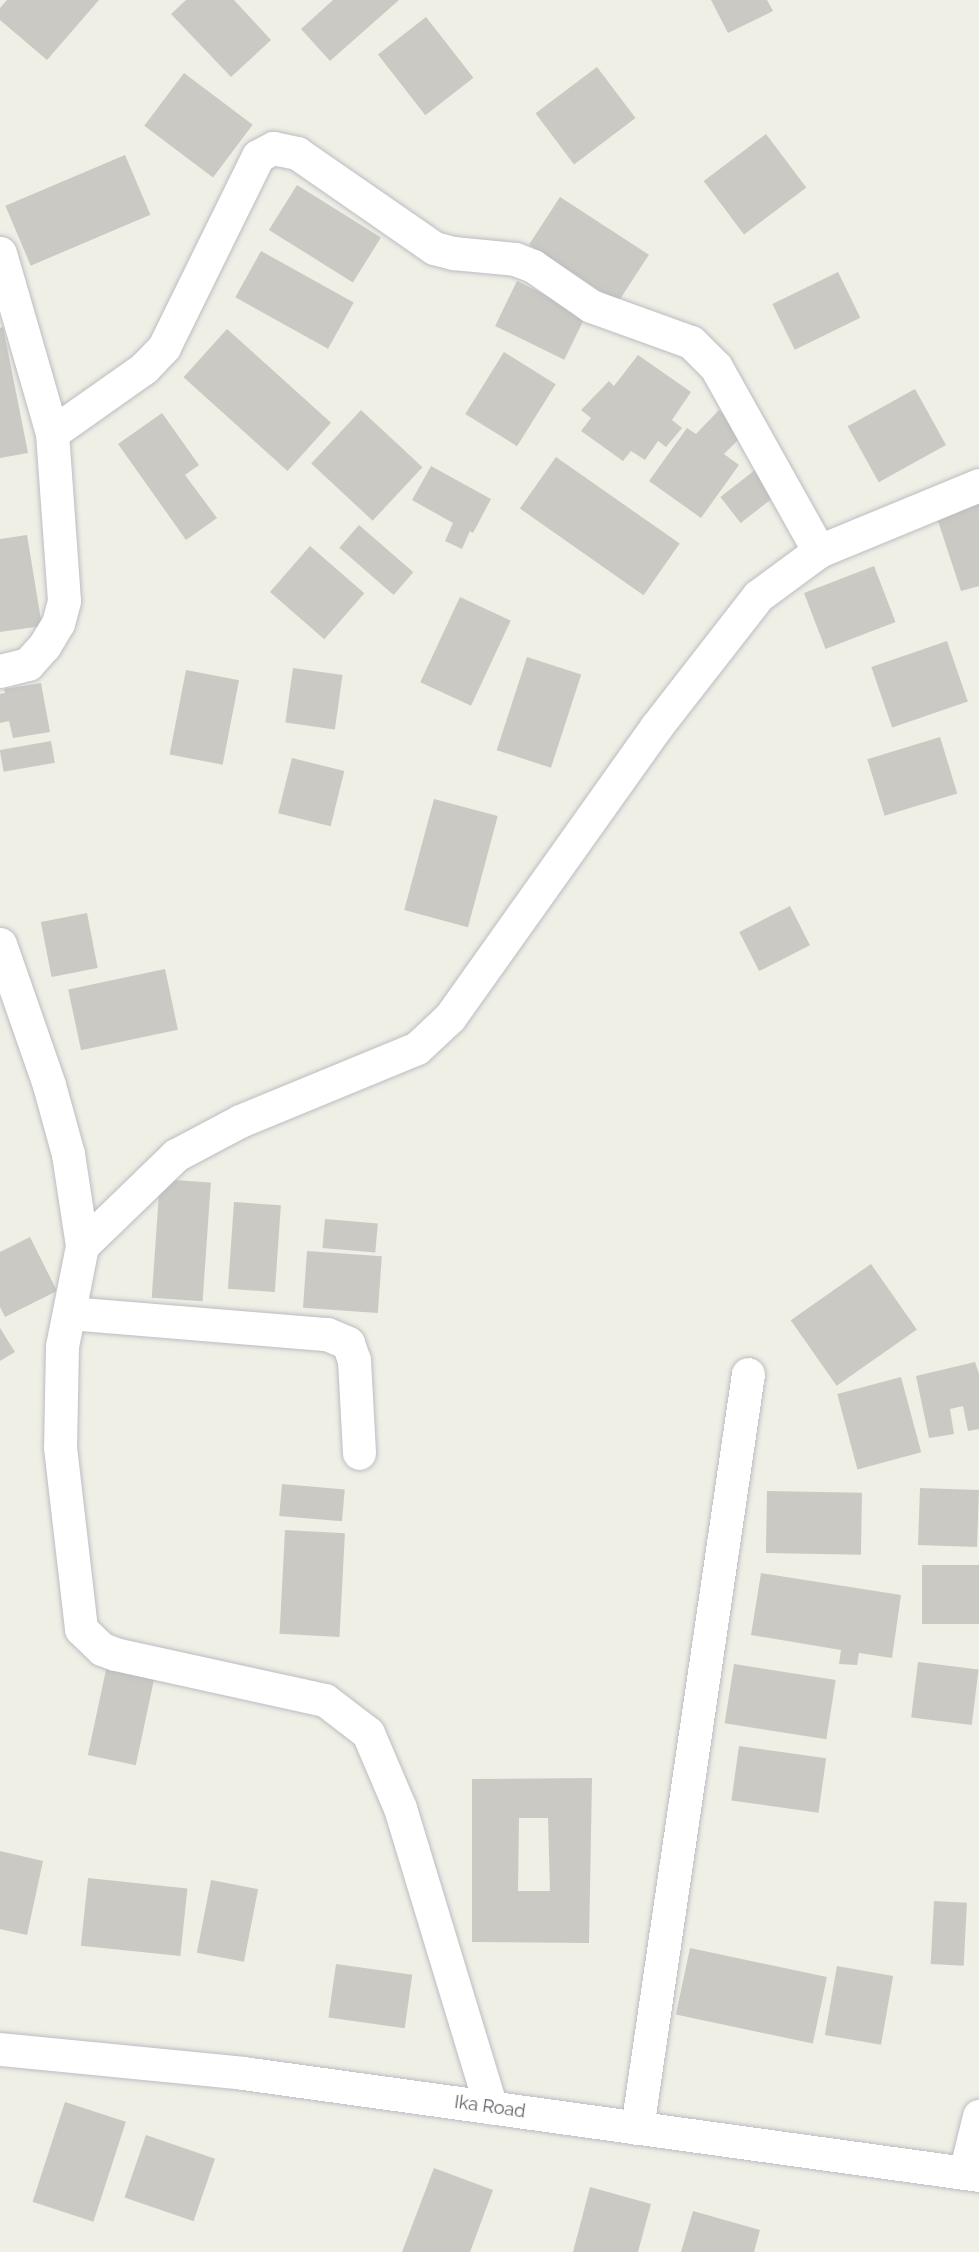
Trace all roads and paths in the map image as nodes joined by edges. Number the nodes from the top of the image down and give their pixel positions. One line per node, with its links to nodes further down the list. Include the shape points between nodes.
1 (0, 253): 2 (street)
2 (52, 433): 4 (street, via 144,368 164,347 258,156 273,148 297,153 434,248 515,259 533,266 591,306 691,342 716,367); 5 (street, via 64,601 44,646 28,664)
3 (979, 485): 4 (street)
4 (819, 551): 7 (street, via 758,596 656,727 450,1017 417,1048 240,1120 176,1155)
5 (0, 671)
6 (0, 944): 7 (street, via 49,1085 68,1154)
7 (82, 1246): 8 (street)
8 (69, 1313): 10 (street, via 327,1334 348,1343 354,1360); 12 (street, via 62,1347 60,1447 81,1629 102,1649 115,1654 325,1700 368,1733 400,1808)
9 (748, 1374): 14 (street)
10 (359, 1453)
11 (0, 2049): 12 (street, Ika Road, via 243,2073)
12 (491, 2107): 14 (street, Ika Road)
13 (979, 2116): 15 (street)
14 (637, 2128): 15 (street, Ika Road)
15 (972, 2174)

